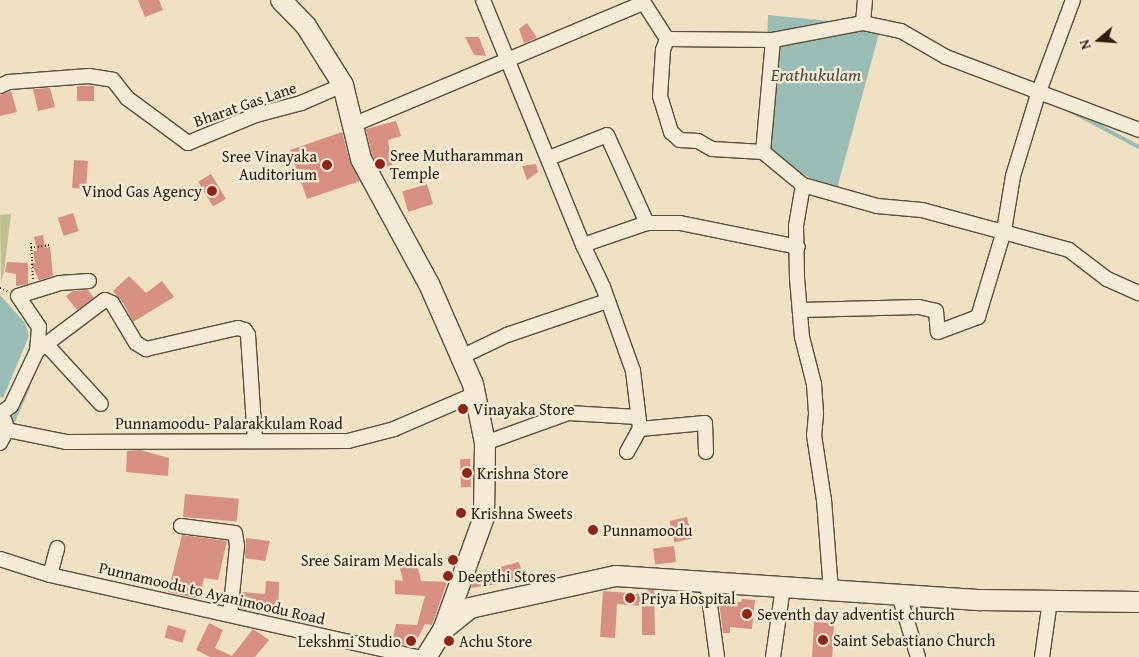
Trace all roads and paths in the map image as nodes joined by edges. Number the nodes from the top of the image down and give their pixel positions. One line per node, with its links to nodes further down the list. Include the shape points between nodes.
1 (282, 0): 10 (main road, via 306,26)
2 (483, 0): 9 (street)
3 (865, 0): 6 (street)
4 (1073, 0): 12 (street)
5 (642, 2): 7 (street); 9 (street)
6 (863, 23): 8 (street); 12 (street, via 901,31 946,58)
7 (667, 39): 8 (street); 15 (street, via 663,50 660,96 671,132 680,140 712,148)
8 (772, 40): 15 (street)
9 (508, 59): 13 (street); 16 (street)
10 (343, 85): 11 (street, Bharat Gas Lane, via 302,103 256,116 188,142 127,98 113,80 89,76 9,82); 13 (main road)
11 (0, 86)
12 (1038, 94): 14 (street); 19 (street, via 1012,176)
13 (355, 124): 31 (main road, via 361,159 429,284)
14 (1139, 130)
15 (763, 152): 17 (street)
16 (549, 158): 18 (street, via 607,135); 22 (street)
17 (804, 185): 19 (street, via 877,206 922,210); 24 (street, via 796,226)
18 (647, 223): 22 (street); 24 (street, via 699,226)
19 (1004, 231): 26 (street, via 1069,250 1107,279); 29 (street, via 978,317 938,332 936,311 919,307)
20 (31, 243): 23 (path)
21 (50, 245): 23 (path)
22 (583, 245): 28 (street)
23 (31, 248): 27 (path, via 34,288)
24 (798, 248): 29 (street)
25 (90, 281): 27 (street, via 60,282)
26 (1139, 292)
27 (26, 299): 30 (street, via 39,327)
28 (607, 301): 31 (street, via 507,335); 35 (street, via 634,371)
29 (801, 310): 48 (street, via 802,337 814,384 814,435)
30 (41, 347): 33 (street); 34 (street, via 11,406); 37 (street, via 108,300 136,343 146,350 238,328 245,330 248,335)
31 (461, 357): 32 (main road)
32 (475, 394): 37 (street, Punnamoodu- Palarakkulam Road, via 394,430 348,441); 38 (main road)
33 (101, 404)
34 (1, 413): 36 (street)
35 (638, 423): 38 (street, via 568,413); 40 (street); 41 (street, via 705,423)
36 (10, 431): 37 (street, Punnamoodu- Palarakkulam Road, via 66,442); 39 (street)
37 (255, 440)
38 (485, 443): 53 (main road, via 484,517)
39 (0, 444)
40 (627, 452)
41 (706, 452)
42 (181, 526): 52 (street, via 235,533 237,546)
43 (57, 548): 45 (street)
44 (0, 559): 45 (street, Punnamoodu to Ayanimoodu Road)
45 (50, 575): 52 (street, Punnamoodu to Ayanimoodu Road)
46 (707, 582): 47 (main road); 53 (main road, via 616,576 470,608); 55 (street)
47 (783, 587): 48 (main road); 56 (street)
48 (832, 590): 49 (main road)
49 (899, 595): 50 (main road); 57 (street)
50 (1050, 601): 51 (main road); 58 (street)
51 (1139, 602)
52 (230, 615): 54 (street, Punnamoodu to Ayanimoodu Road)
53 (443, 630): 54 (main road)
54 (427, 656)
55 (718, 657)
56 (773, 657)
57 (918, 657)
58 (1042, 657)

